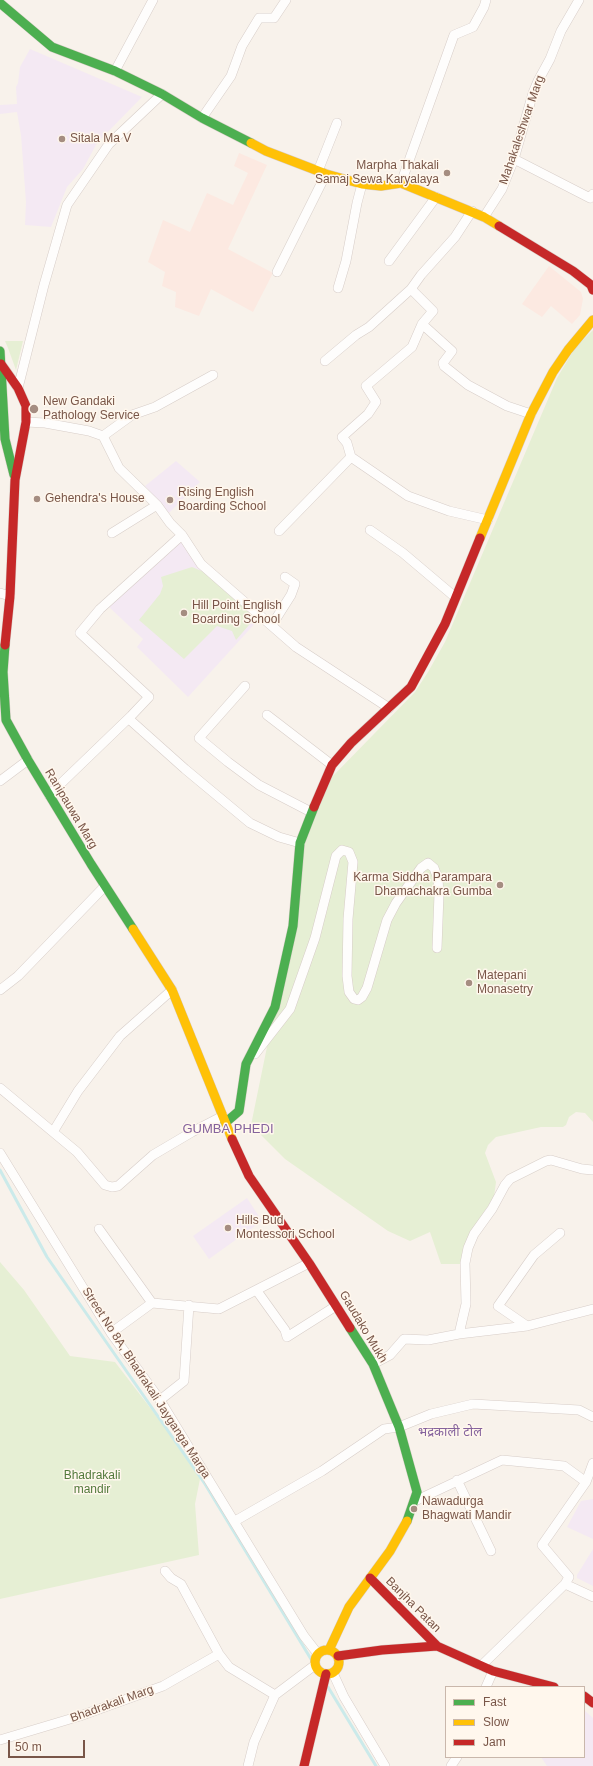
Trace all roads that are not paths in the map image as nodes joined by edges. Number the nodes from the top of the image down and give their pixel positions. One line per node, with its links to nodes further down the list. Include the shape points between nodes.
1 (152, 0): 6 (street)
2 (286, 0): 8 (street, via 274,18 259,18 242,46 231,76)
3 (486, 0): 12 (street, via 473,27 454,35)
4 (579, 0): 10 (street, Mahakaleshwar Marg, via 561,31 533,93)
5 (0, 3): 6 (main road, via 52,47)
6 (115, 71): 7 (main road)
7 (162, 94): 8 (main road); 29 (street, via 109,144 67,205)
8 (202, 118): 11 (main road, via 266,151)
9 (336, 123): 11 (street)
10 (514, 159): 14 (street, via 590,198); 17 (street, Mahakaleshwar Marg, via 502,189)
11 (322, 173): 13 (main road); 19 (street)
12 (402, 183): 13 (main road, via 381,186); 15 (main road)
13 (362, 184): 20 (street)
14 (593, 194)
15 (436, 197): 16 (main road); 18 (street)
16 (472, 211): 17 (main road); 21 (street, via 455,237)
17 (484, 217): 22 (main road, via 573,271 591,285)
18 (389, 261)
19 (277, 272)
20 (338, 288)
21 (411, 289): 24 (street, via 433,310); 26 (street, via 369,327)
22 (593, 290)
23 (593, 320): 30 (main road, via 553,372)
24 (422, 324): 30 (street, via 452,351 443,363 452,373 468,385 507,406); 34 (street, via 412,346 366,386 376,402 368,414 342,437 347,443)
25 (0, 351): 27 (main road)
26 (325, 361)
27 (1, 364): 29 (main road); 33 (main road)
28 (213, 375): 32 (street, via 154,407 132,415)
29 (18, 388): 31 (main road, via 26,406)
30 (531, 414): 37 (main road)
31 (26, 422): 32 (street, via 89,431); 35 (main road)
32 (103, 436): 36 (street, via 119,468)
33 (3, 440): 35 (main road)
34 (351, 457): 37 (street, via 408,496 449,511); 39 (street)
35 (15, 480): 44 (main road, Ranipauwa Marg)
36 (157, 505): 40 (street); 41 (street)
37 (488, 520): 45 (main road)
38 (370, 530): 45 (street, via 403,553)
39 (279, 531)
40 (112, 533)
41 (182, 535): 46 (street, via 201,564); 51 (street, via 100,609 80,633 149,697)
42 (285, 577): 46 (street, via 295,584 292,595)
43 (0, 593): 44 (street)
44 (10, 596): 47 (main road, Ranipauwa Marg)
45 (455, 597): 49 (main road, via 445,624 411,687)
46 (272, 625): 49 (street, via 296,647)
47 (2, 673): 52 (main road, Ranipauwa Marg, via 6,720)
48 (245, 686): 56 (street, via 199,738 259,785)
49 (389, 708): 53 (main road)
50 (267, 715): 53 (street)
51 (129, 719): 55 (street); 57 (street, via 250,823 279,837)
52 (28, 760): 54 (street); 55 (main road, Ranipauwa Marg)
53 (332, 764): 56 (main road)
54 (0, 781)
55 (49, 795): 58 (main road, Ranipauwa Marg)
56 (311, 812): 57 (main road)
57 (300, 843): 62 (main road, via 293,926 275,1007)
58 (105, 886): 60 (street, via 18,976); 61 (main road, Ranipauwa Marg)
59 (437, 948): 62 (street, via 438,879 434,868 428,863 420,868 396,903 387,920 366,988 362,997 354,999 349,992 347,976 353,862 349,852 342,850 336,856 315,938 290,1009)
60 (0, 990)
61 (172, 990): 64 (main road, Ranipauwa Marg); 65 (street, via 120,1036 78,1091)
62 (246, 1064): 64 (main road, via 239,1111)
63 (0, 1088): 65 (street)
64 (224, 1119): 65 (street, via 192,1132 153,1155 118,1186 112,1187 105,1185 77,1152); 70 (main road, Gaudako Mukh, via 249,1176)
65 (53, 1132)
66 (0, 1153): 77 (street, Street No 8A, Bhadrakali Jayganga Marga)
67 (593, 1170): 78 (street, via 551,1160 510,1180 505,1185 468,1248 465,1263 466,1304)
68 (99, 1228): 72 (street)
69 (560, 1233): 76 (street, via 534,1255 498,1306)
70 (309, 1263): 71 (street); 74 (main road, Gaudako Mukh)
71 (257, 1291): 73 (street, via 219,1309); 74 (street, via 285,1330 287,1338)
72 (152, 1303): 73 (street); 77 (street)
73 (189, 1306): 80 (street, via 184,1381)
74 (336, 1306): 79 (main road, Gaudako Mukh)
75 (593, 1309): 76 (street)
76 (527, 1326): 78 (street)
77 (112, 1333): 80 (street, Street No 8A, Bhadrakali Jayganga Marga)
78 (459, 1334): 79 (street, via 428,1340 404,1339 390,1355)
79 (373, 1364): 82 (main road, Gaudako Mukh)
80 (160, 1400): 87 (street, Street No 8A, Bhadrakali Jayganga Marga)
81 (593, 1417): 82 (street, via 579,1410 473,1404 431,1414)
82 (399, 1427): 86 (main road, Gaudako Mukh, via 417,1492); 87 (street, via 384,1429 322,1471)
83 (593, 1463): 85 (street)
84 (457, 1480): 85 (street, via 502,1460 564,1466); 86 (street); 88 (street)
85 (586, 1482): 91 (street, via 542,1545 569,1577)
86 (415, 1501): 90 (main road, Gaudako Mukh, via 400,1534)
87 (235, 1521): 96 (street, Street No 8A, Bhadrakali Jayganga Marga, via 304,1636)
88 (491, 1551)
89 (165, 1572): 95 (street, via 181,1584)
90 (370, 1578): 93 (main road, Banjha Patan); 94 (main road, Gaudako Mukh, via 349,1607)
91 (565, 1584): 92 (street); 99 (street)
92 (593, 1597)
93 (437, 1646): 97 (main road); 99 (main road, Banjha Patan)
94 (329, 1650): 96 (main road); 97 (main road)
95 (218, 1654): 104 (street, via 229,1667); 107 (street, Bhadrakali Marg, via 162,1686 80,1716)
96 (318, 1654): 98 (main road)
97 (338, 1656): 101 (main road, via 338,1667)
98 (315, 1665): 101 (main road, via 319,1671); 104 (street)
99 (481, 1666): 100 (main road, Banjha Patan)
100 (493, 1671): 102 (street); 103 (main road, Banjha Patan)
101 (329, 1673): 109 (main road); 110 (street)
102 (486, 1686)
103 (550, 1686)
104 (275, 1695): 108 (street, via 254,1742)
105 (585, 1697): 106 (main road)
106 (593, 1703)
107 (0, 1740)
108 (248, 1766)
109 (304, 1766)
110 (385, 1766)

